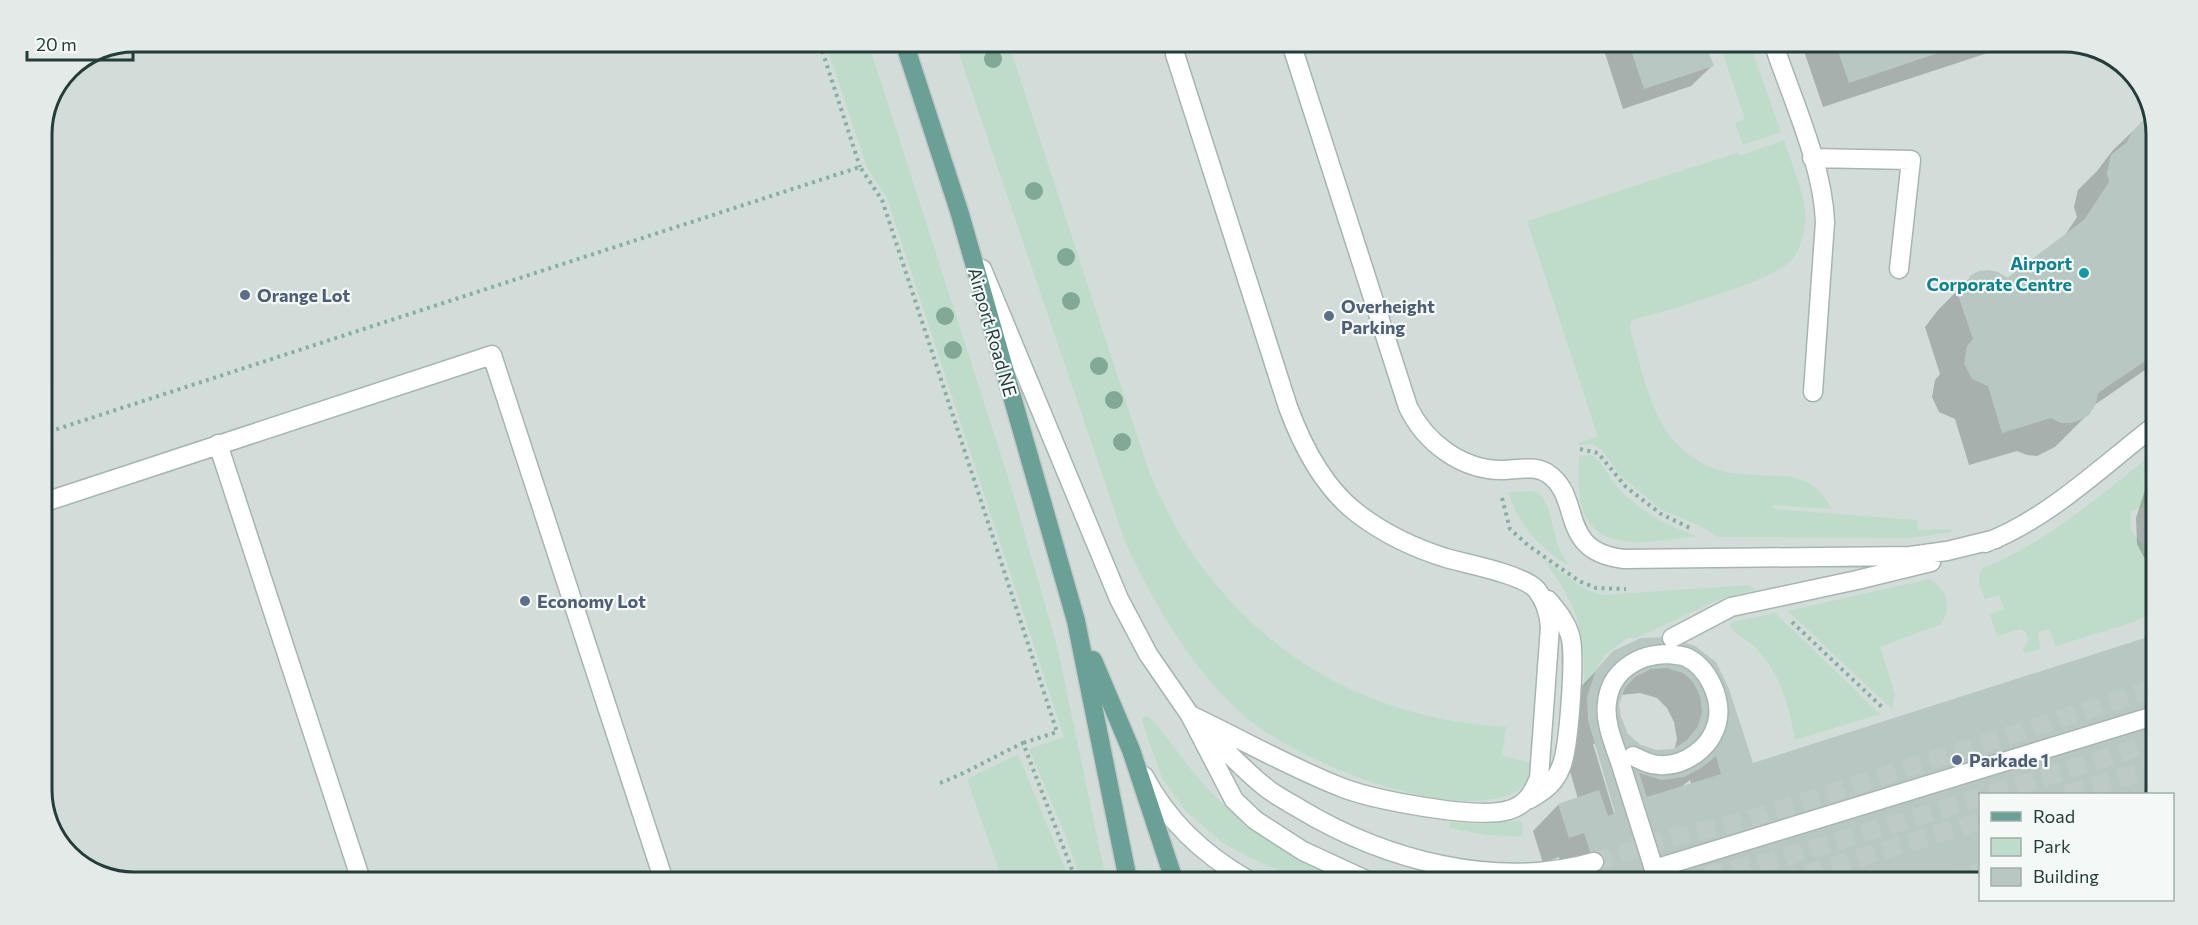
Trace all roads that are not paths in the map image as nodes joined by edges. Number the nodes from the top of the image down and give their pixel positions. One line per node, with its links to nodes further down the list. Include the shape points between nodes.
1 (907, 52): 6 (main road, Airport Road NE)
2 (1175, 52): 13 (lane, via 1288,407 1297,431 1333,490 1383,530 1412,545 1499,572)
3 (1294, 52): 12 (lane, via 1408,407 1416,423 1444,451 1475,466 1546,472 1560,486 1585,542 1608,557 1910,556)
4 (1776, 52): 5 (lane)
5 (1812, 158): 7 (lane, via 1911,160); 8 (lane, via 1824,198 1825,222)
6 (960, 214): 14 (main road, Airport Road NE); 16 (lane, via 1119,599 1148,654)
7 (1899, 269)
8 (1813, 392)
9 (2145, 433): 12 (lane, via 2066,496 2023,526)
10 (218, 444): 11 (lane); 22 (lane); 23 (lane, via 492,355)
11 (53, 499)
12 (1996, 539): 15 (lane, via 1945,559 1731,607)
13 (1535, 588): 20 (lane, via 1549,614 1550,627 1539,778 1529,798); 20 (lane, via 1564,622 1573,660 1562,767 1550,785)
14 (1076, 621): 18 (main road, Airport Road NE); 24 (main road, Airport Road NE)
15 (1672, 638)
16 (1191, 715): 20 (lane, via 1344,789 1436,809 1494,813); 21 (lane, via 1269,790 1328,826 1386,851 1472,870 1555,871); 27 (lane, via 1234,800 1255,820 1303,851)
17 (2146, 718): 19 (lane, via 1654,869 1613,741 1606,704 1615,679 1634,661 1651,655 1685,656 1702,669 1712,685 1718,706 1711,737 1703,748 1680,763 1659,765)
18 (1131, 750): 25 (main road, Airport Road NE); 26 (lane, via 1154,794 1182,829 1203,850)
19 (1633, 756)
20 (1520, 804)
21 (1594, 862)
22 (358, 872)
23 (661, 872)
24 (1126, 872)
25 (1171, 872)
26 (1236, 872)
27 (1350, 872)

